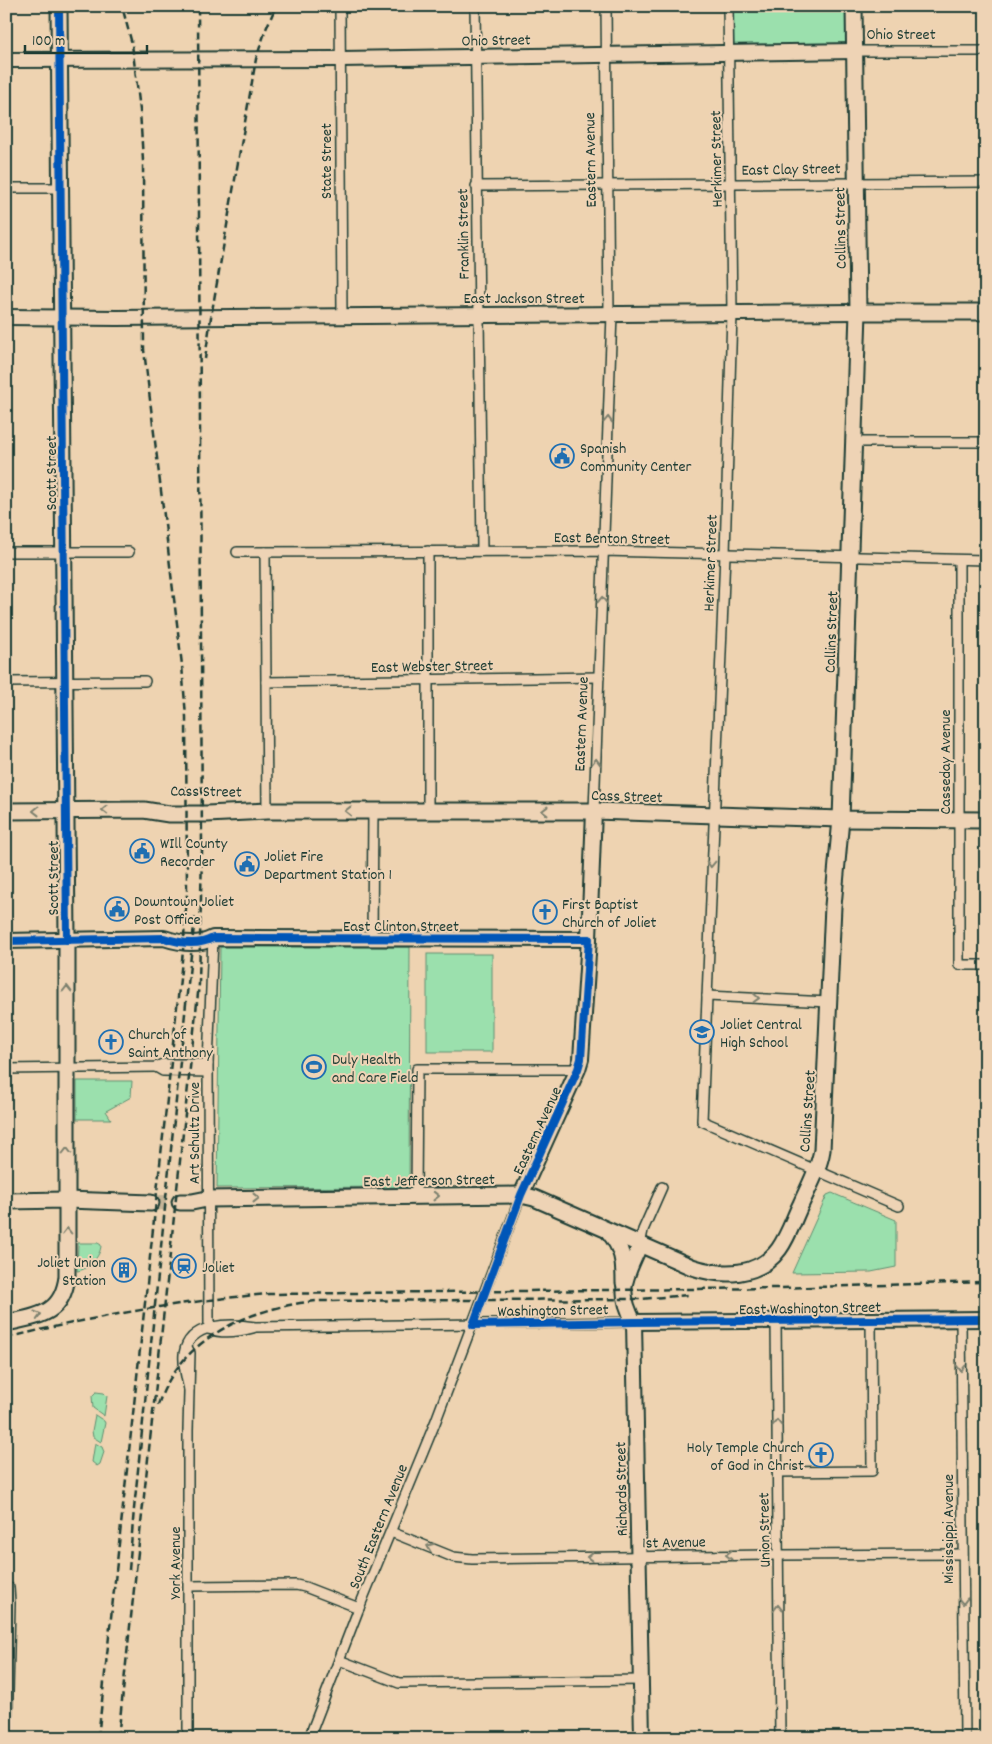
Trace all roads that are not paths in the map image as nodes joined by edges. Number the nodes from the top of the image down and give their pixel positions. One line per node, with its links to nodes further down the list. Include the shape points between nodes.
1 (59, 6): 14 (main road, Scott Street)
2 (340, 6): 12 (street, State Street)
3 (475, 6): 10 (street, Franklin Street)
4 (606, 6): 11 (street, Eastern Avenue)
5 (728, 6): 9 (street, Herkimer Street)
6 (854, 6): 7 (main road, Collins Street)
7 (855, 51): 8 (street, Ohio Street); 9 (street, Ohio Street); 16 (main road, Collins Street)
8 (986, 51)
9 (729, 53): 11 (street, Ohio Street); 18 (street, Herkimer Street)
10 (475, 56): 11 (street, Ohio Street); 12 (street, Ohio Street); 19 (street, Franklin Street)
11 (606, 56): 17 (street, Eastern Avenue)
12 (341, 59): 14 (street, Ohio Street); 27 (street, State Street)
13 (6, 60): 14 (street, Ohio Street)
14 (60, 60): 21 (main road, Scott Street)
15 (986, 182): 16 (street, East Clay Street)
16 (856, 183): 18 (street, East Clay Street); 22 (main road, Collins Street)
17 (607, 184): 18 (street, East Clay Street); 19 (street, East Clay Street); 25 (street, Eastern Avenue)
18 (730, 184): 24 (street, Herkimer Street)
19 (476, 186): 26 (street, Franklin Street)
20 (6, 188): 21 (street)
21 (61, 188): 29 (main road, Scott Street)
22 (858, 312): 23 (main road, East Jackson Street); 24 (street, East Jackson Street); 30 (main road, Collins Street)
23 (986, 312)
24 (732, 313): 25 (street, East Jackson Street); 40 (street, Herkimer Street)
25 (611, 314): 26 (street, East Jackson Street); 34 (street, Eastern Avenue, one-way to 25)
26 (477, 315): 27 (street, East Jackson Street); 33 (street, Franklin Street)
27 (342, 316): 29 (street, East Jackson Street)
28 (6, 317): 29 (street, East Jackson Street)
29 (62, 317): 36 (main road, Scott Street)
30 (853, 442): 31 (street); 41 (main road, Collins Street)
31 (986, 442)
32 (428, 551): 33 (street, East Benton Street); 39 (street, East Benton Street); 45 (street)
33 (482, 551): 34 (street, East Benton Street)
34 (604, 551): 40 (street, East Benton Street); 44 (street, Eastern Avenue, one-way to 34)
35 (6, 552): 36 (street)
36 (64, 552): 37 (street); 48 (main road, Scott Street)
37 (129, 552)
38 (237, 552): 39 (street, East Benton Street)
39 (265, 552): 49 (street)
40 (725, 554): 41 (street, East Benton Street); 56 (street, Herkimer Street)
41 (850, 557): 42 (street, East Benton Street); 57 (main road, Collins Street)
42 (959, 560): 43 (street, East Benton Street); 59 (street, Casseday Avenue)
43 (986, 560)
44 (599, 677): 45 (street, East Webster Street); 55 (street, Eastern Avenue, one-way to 44)
45 (428, 680): 49 (street, East Webster Street); 54 (street)
46 (145, 681): 48 (street)
47 (6, 682): 48 (street)
48 (65, 682): 50 (main road, Scott Street)
49 (266, 682): 51 (street)
50 (66, 810): 51 (main road, Cass Street, one-way to 50, via 207,814); 52 (main road, Cass Street, one-way to 52); 63 (main road, Scott Street)
51 (267, 810): 53 (main road, Cass Street, one-way to 51)
52 (6, 811)
53 (372, 811): 54 (main road, Cass Street); 61 (street)
54 (428, 811): 55 (main road, Cass Street, one-way to 54)
55 (594, 811): 56 (main road, Cass Street); 62 (street, Eastern Avenue)
56 (713, 815): 57 (main road, Cass Street); 66 (street, Herkimer Street, one-way to 66)
57 (841, 820): 59 (main road, Cass Street); 67 (main road, Collins Street)
58 (986, 820): 59 (main road, Cass Street)
59 (959, 821): 65 (street, Casseday Avenue, via 959,965)
60 (213, 938): 61 (street, East Clinton Street); 63 (street, East Clinton Street, via 205,933 196,933 164,938); 69 (street, Art Schultz Drive)
61 (372, 938): 62 (street, East Clinton Street)
62 (588, 939): 71 (street, Eastern Avenue)
63 (67, 940): 64 (street, East Clinton Street); 68 (main road, Scott Street, one-way to 63)
64 (6, 941)
65 (986, 964)
66 (707, 996): 67 (street, one-way to 67); 72 (street, Herkimer Street, via 702,1120)
67 (829, 1002): 72 (main road, Collins Street, via 822,1150)
68 (67, 1068): 69 (street, via 156,1067 163,1071); 70 (street); 79 (main road, Scott Street, one-way to 68)
69 (208, 1068): 78 (street, Art Schultz Drive)
70 (6, 1069)
71 (578, 1069): 74 (street, via 417,1069); 75 (street, Eastern Avenue)
72 (817, 1170): 81 (street); 84 (main road, Collins Street)
73 (662, 1187): 83 (street, via 643,1230)
74 (416, 1196): 75 (main road, East Jefferson Street, one-way to 75); 78 (main road, East Jefferson Street, one-way to 74)
75 (521, 1196): 82 (main road, East Jefferson Street, via 534,1198); 92 (street, Eastern Avenue)
76 (152, 1198): 79 (main road)
77 (180, 1198): 78 (main road, East Jefferson Street, via 192,1194)
78 (207, 1199): 93 (street, Art Schultz Drive)
79 (67, 1200): 80 (main road); 91 (main road, Scott Street, one-way to 79, via 46,1313 66,1288)
80 (6, 1201)
81 (899, 1206)
82 (608, 1230): 83 (main road, East Jefferson Street); 85 (main road, via 623,1256)
83 (640, 1245): 84 (main road, East Jefferson Street, via 704,1272 726,1274 758,1266); 85 (street)
84 (779, 1249)
85 (624, 1283): 90 (street, Richards Street, via 625,1302)
86 (986, 1319): 88 (street, East Washington Street)
87 (871, 1320): 88 (street, East Washington Street); 89 (street, East Washington Street); 94 (street, via 872,1471)
88 (961, 1320): 96 (street, Mississippi Avenue, one-way to 96)
89 (776, 1321): 90 (street, East Washington Street); 94 (street, Union Street, one-way to 89)
90 (634, 1322): 92 (street, Washington Street); 98 (street, Richards Street)
91 (6, 1323)
92 (473, 1325): 93 (street, Washington Street, via 255,1327 218,1332); 95 (street, South Eastern Avenue)
93 (208, 1329): 99 (street, York Avenue, via 190,1338 184,1353 189,1389)
94 (777, 1472): 97 (street, Union Street)
95 (391, 1532): 98 (street, 1st Avenue, one-way to 95, via 472,1560 453,1557); 101 (street, South Eastern Avenue)
96 (962, 1554): 97 (street, 1st Avenue); 109 (street, Mississippi Avenue, one-way to 109)
97 (778, 1555): 98 (street, 1st Avenue, one-way to 98); 108 (street, Union Street, one-way to 97)
98 (639, 1556): 103 (street, Richards Street)
99 (189, 1586): 101 (street, via 305,1586); 105 (street, York Avenue)
100 (8, 1588): 104 (street)
101 (359, 1608): 102 (street, South Eastern Avenue)
102 (340, 1660): 103 (street, via 399,1683); 106 (street, South Eastern Avenue)
103 (642, 1680): 107 (street, Richards Street)
104 (7, 1738)
105 (188, 1738)
106 (309, 1738)
107 (642, 1738)
108 (780, 1738)
109 (965, 1738)

